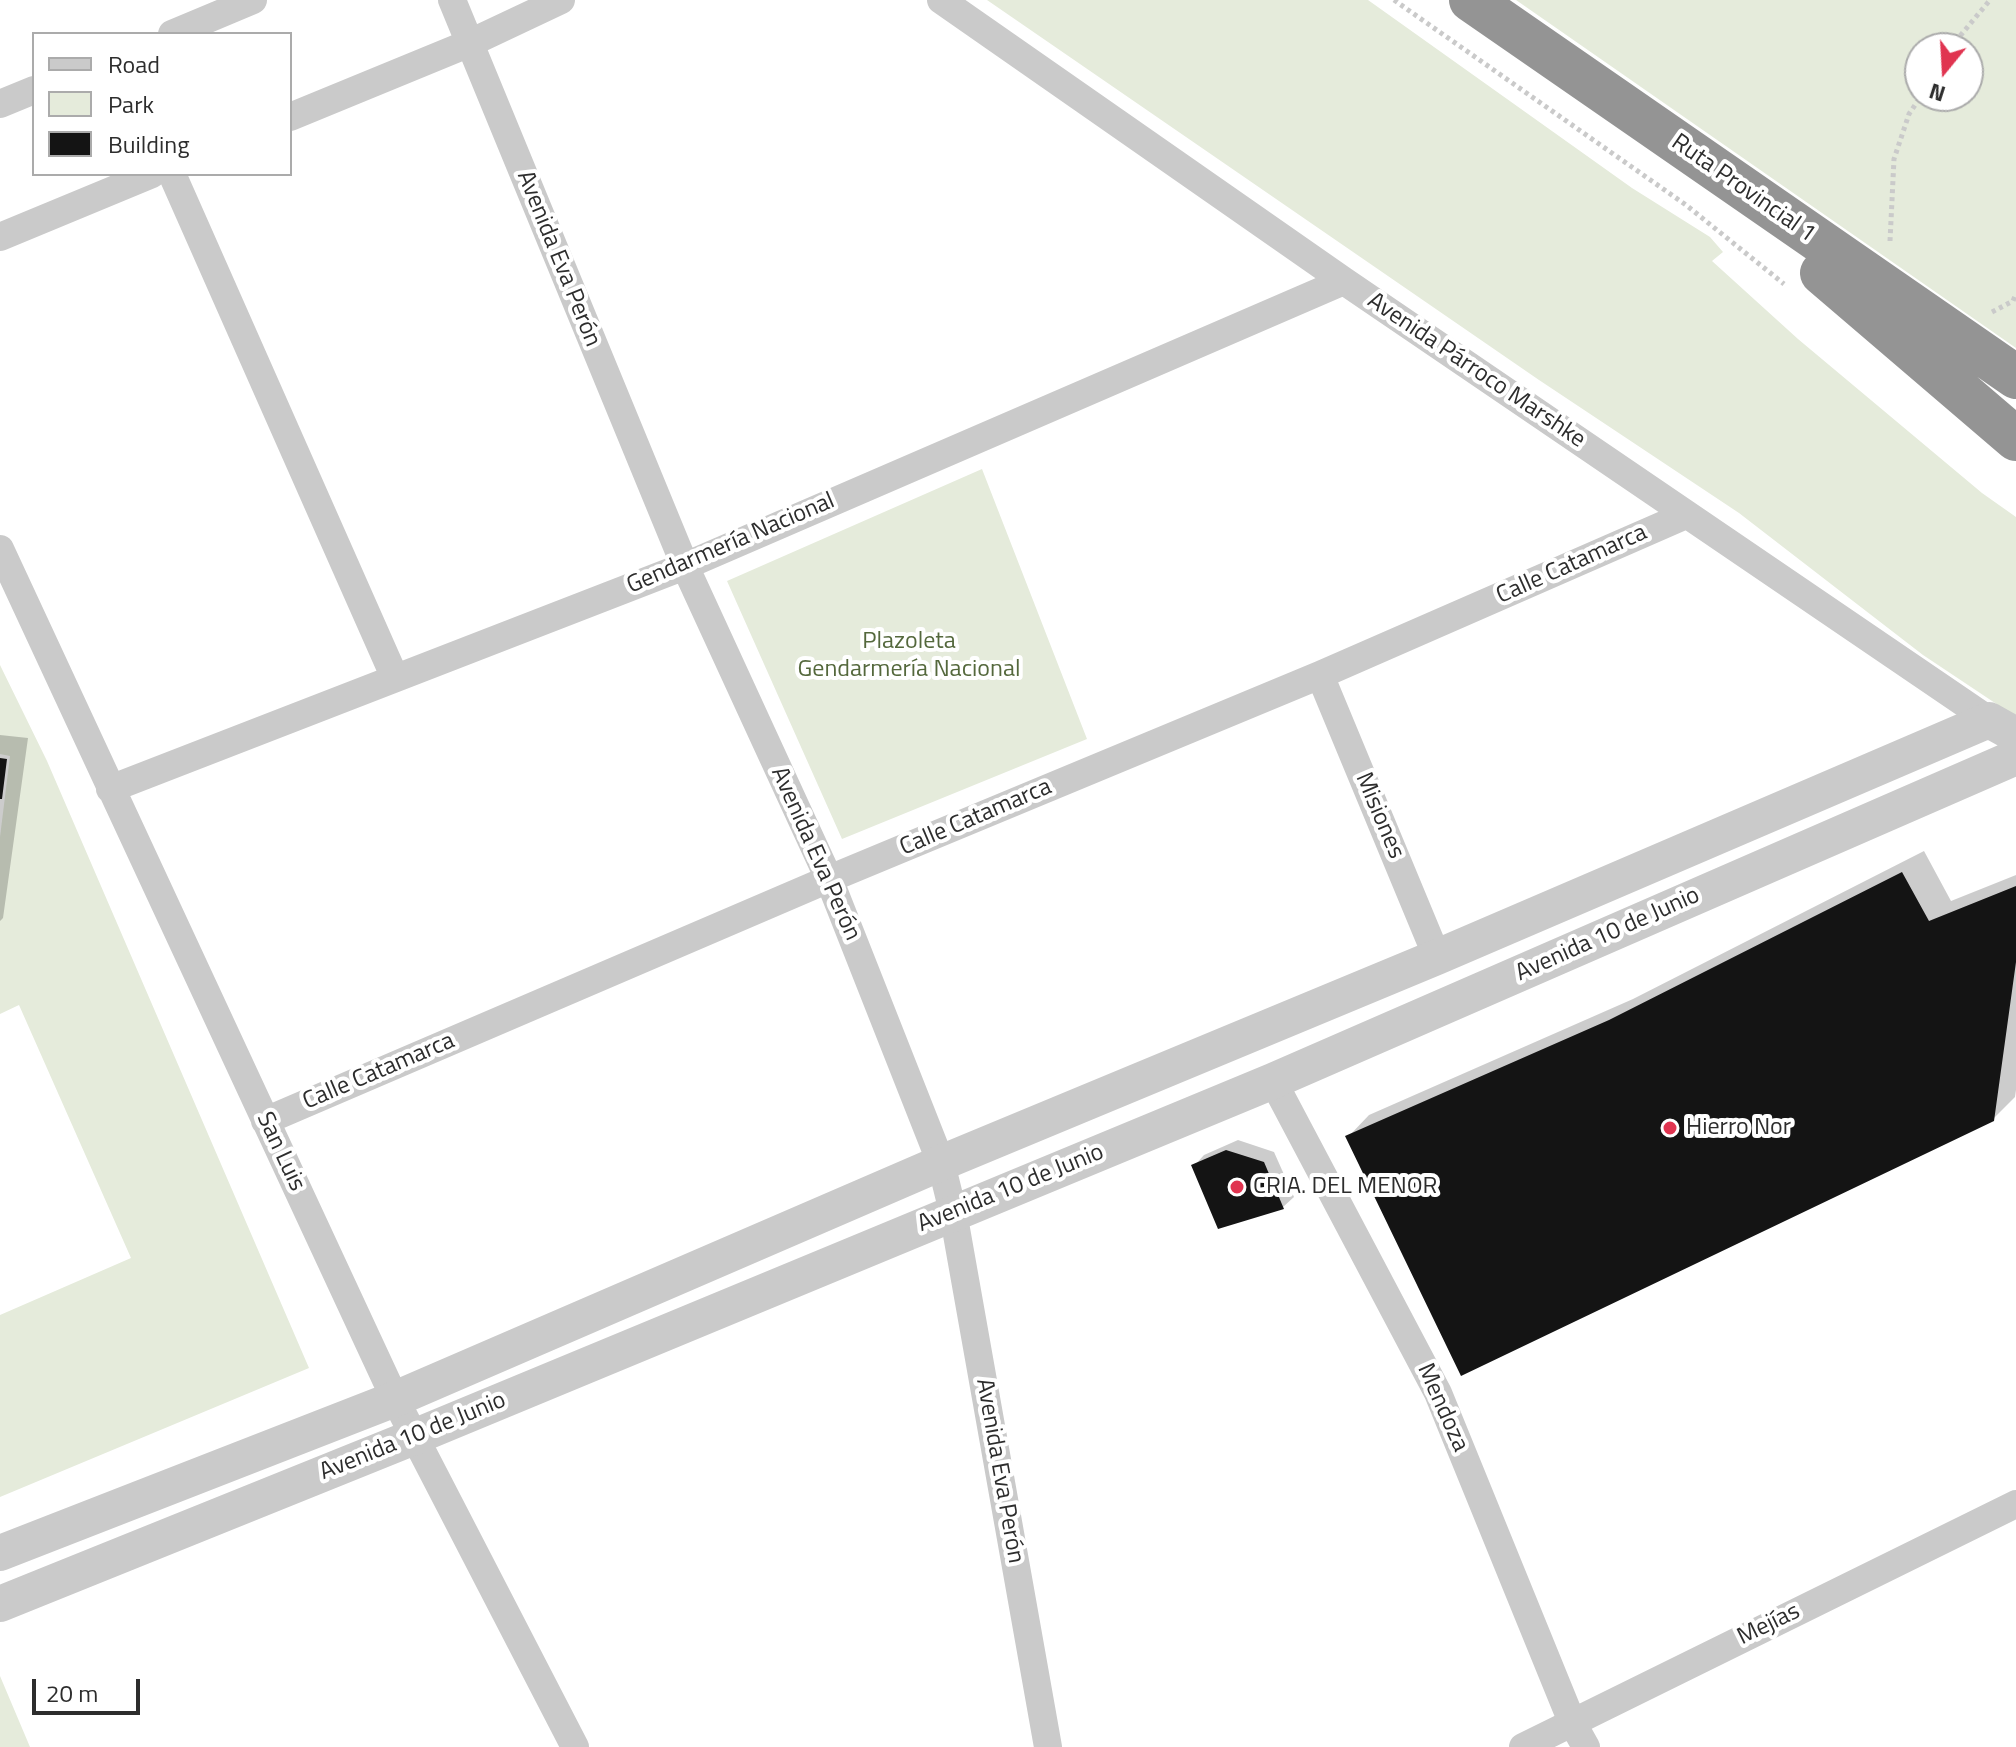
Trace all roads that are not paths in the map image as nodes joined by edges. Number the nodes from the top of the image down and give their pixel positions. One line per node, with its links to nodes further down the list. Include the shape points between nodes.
1 (253, 0): 6 (street)
2 (452, 0): 7 (street, Avenida Eva Perón)
3 (561, 0): 7 (street)
4 (941, 0): 15 (street, Avenida Párroco Marshke)
5 (1471, 0): 11 (highway, Ruta Provincial 1)
6 (177, 32)
7 (470, 43): 10 (street); 20 (street, Avenida Eva Perón)
8 (32, 91): 9 (street)
9 (0, 104)
10 (292, 116)
11 (1677, 144): 16 (highway, Ruta Provincial 1); 17 (highway)
12 (147, 176): 14 (street)
13 (173, 176): 22 (street)
14 (0, 237)
15 (1344, 281): 18 (street, Avenida Párroco Marshke); 20 (street, Gendarmería Nacional)
16 (2016, 377)
17 (2016, 439)
18 (1686, 515): 21 (street, Calle Catamarca); 23 (street, Avenida Párroco Marshke)
19 (0, 549): 25 (street, San Luis)
20 (685, 566): 22 (street, Gendarmería Nacional); 26 (street, Avenida Eva Perón)
21 (1320, 675): 26 (street, Calle Catamarca); 27 (street, Misiones)
22 (395, 678): 25 (street, Gendarmería Nacional)
23 (2003, 728): 27 (street, Avenida 10 de Junio)
24 (2016, 757): 28 (street, Avenida 10 de Junio)
25 (110, 789): 29 (street, San Luis)
26 (829, 879): 29 (street, Calle Catamarca); 30 (street, Avenida Eva Perón)
27 (1437, 957): 30 (street, Avenida 10 de Junio)
28 (1273, 1081): 31 (street, Avenida 10 de Junio); 37 (street, Mendoza, via 1438,1393)
29 (265, 1121): 32 (street, San Luis)
30 (941, 1163): 31 (street, Avenida Eva Perón); 32 (street, Avenida 10 de Junio)
31 (953, 1212): 33 (street, Avenida 10 de Junio); 39 (street, Avenida Eva Perón)
32 (395, 1399): 33 (street, San Luis); 35 (street, Avenida 10 de Junio)
33 (414, 1437): 36 (street, Avenida 10 de Junio); 38 (street, San Luis)
34 (2016, 1504): 37 (street, Mejías)
35 (0, 1553)
36 (0, 1604)
37 (1572, 1722): 40 (street, Mejías); 41 (street, Mendoza)
38 (564, 1744)
39 (1048, 1747)
40 (1523, 1747)
41 (1586, 1747)

